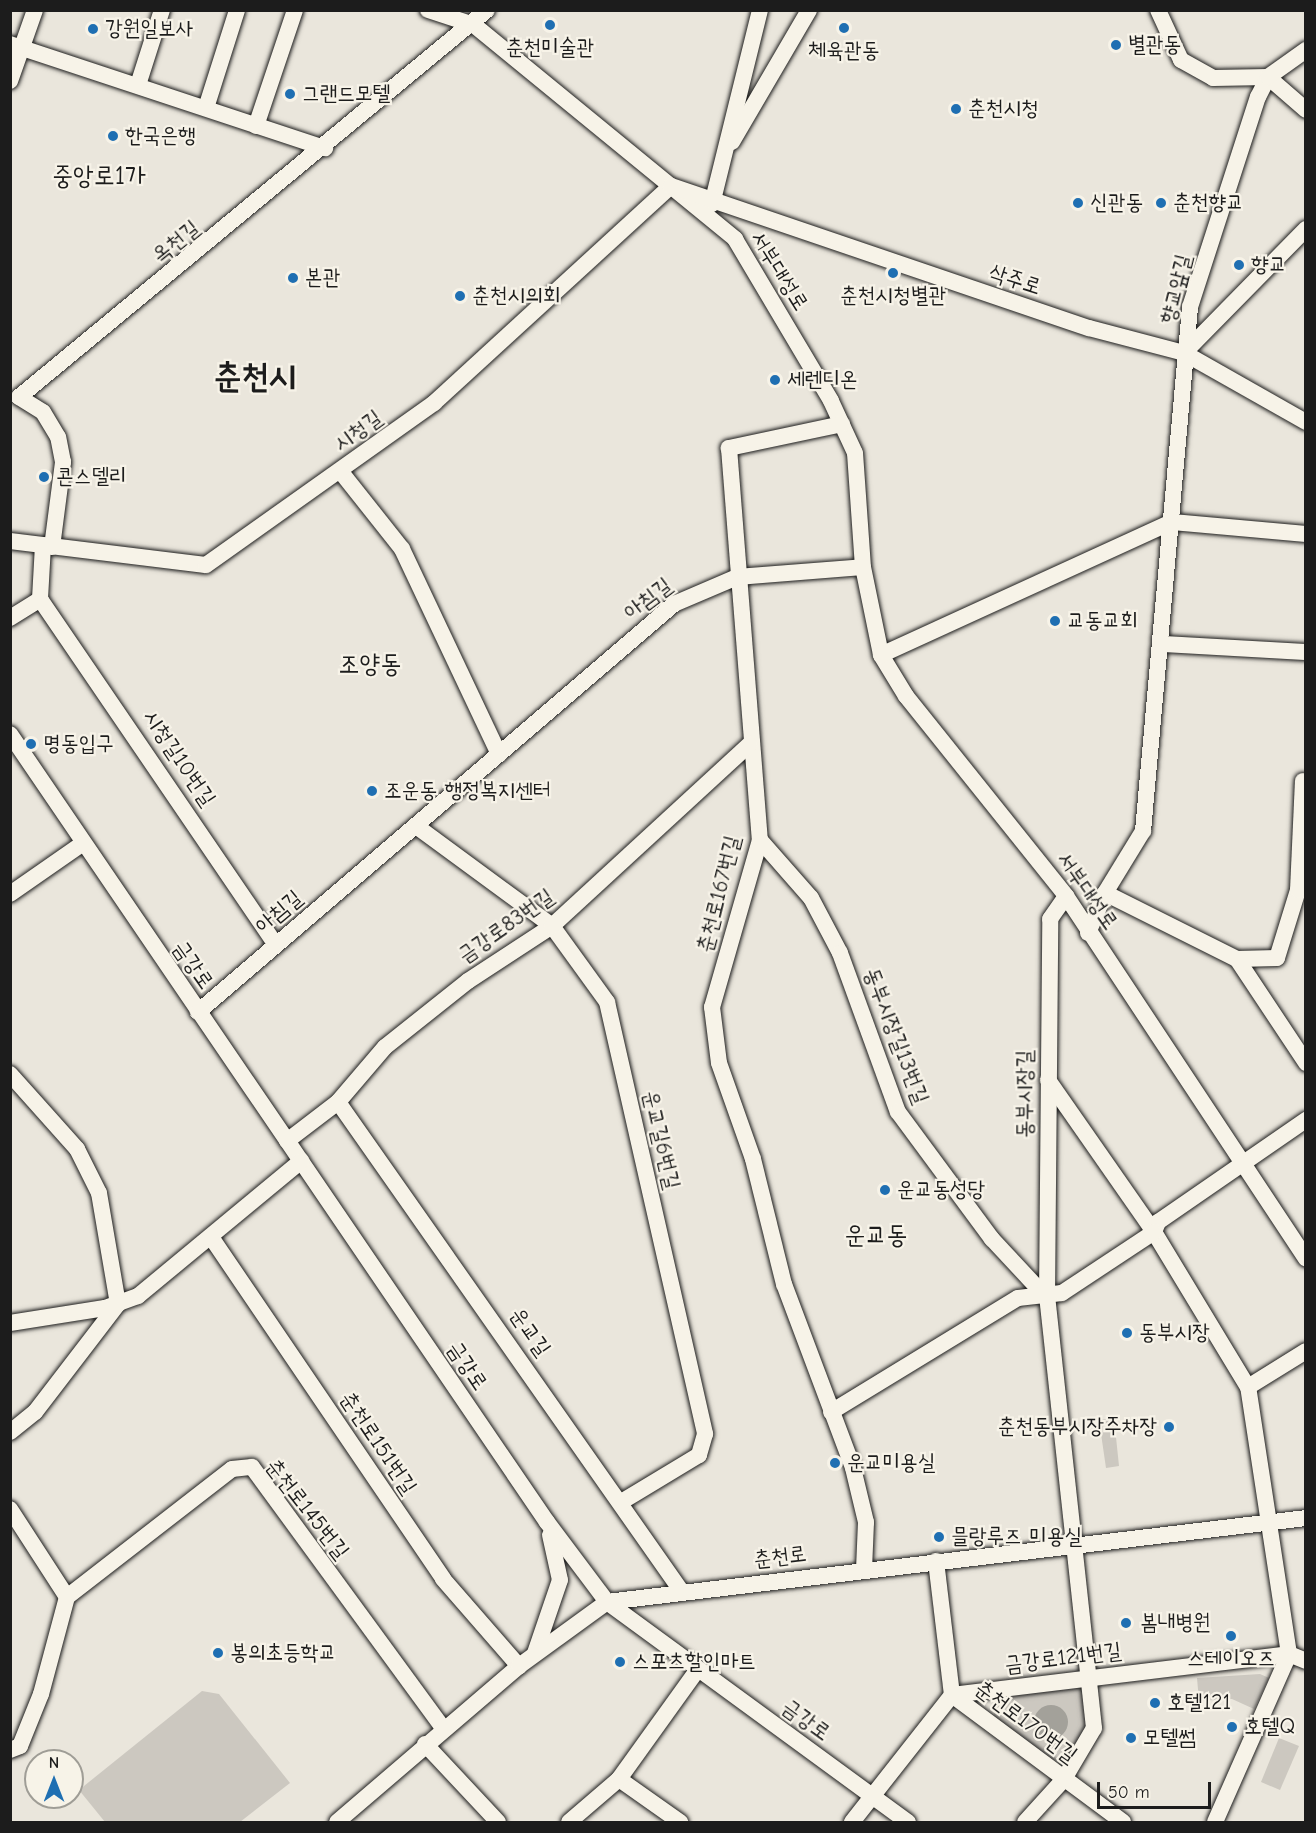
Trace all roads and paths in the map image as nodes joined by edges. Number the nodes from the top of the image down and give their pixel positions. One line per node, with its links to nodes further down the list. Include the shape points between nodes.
1 (34, 10): 11 (street)
2 (162, 10): 15 (street)
3 (237, 10): 16 (street)
4 (295, 10): 18 (street)
5 (428, 10): 10 (street, 서부대성로)
6 (487, 10): 10 (street, 옥천길)
7 (760, 10): 20 (street)
8 (809, 10): 20 (street)
9 (1158, 10): 13 (street, via 1181,60 1213,78)
10 (474, 25): 19 (street, 옥천길); 21 (street, 서부대성로)
11 (16, 46): 14 (street); 15 (street)
12 (1305, 50): 13 (street)
13 (1268, 77): 17 (street); 24 (street, 향교앞길, via 1191,307)
14 (10, 81)
15 (138, 85): 16 (street)
16 (206, 108): 18 (street)
17 (1305, 110)
18 (256, 126): 19 (street)
19 (325, 148): 25 (street, 옥천길)
20 (724, 154): 22 (street)
21 (671, 186): 22 (street, 삭주로); 27 (street, 서부대성로, via 735,239); 28 (street, 시청길, via 434,403)
22 (712, 204): 24 (street, 삭주로, via 1089,328)
23 (1305, 229): 24 (street)
24 (1184, 353): 26 (street, 삭주로); 29 (street, 향교앞길)
25 (15, 396): 32 (street, 옥천길, via 43,412 58,437 63,462)
26 (1305, 422)
27 (842, 424): 33 (street, 서부대성로, via 855,453); 34 (street, 춘천로167번길, via 729,448)
28 (341, 472): 32 (street, 시청길, via 206,565); 42 (street, via 402,549)
29 (1172, 522): 30 (street); 37 (street, 향교앞길); 39 (street)
30 (1305, 534)
31 (10, 541): 32 (street, 시청길)
32 (48, 546): 35 (street)
33 (863, 567): 34 (street, 아침길); 39 (street, 서부대성로)
34 (737, 577): 41 (street, 춘천로167번길); 42 (street, 아침길, via 674,604)
35 (40, 599): 36 (street); 52 (street, 시청길10번길)
36 (10, 618)
37 (1163, 644): 38 (street); 47 (street, 향교앞길, via 1143,831)
38 (1305, 652)
39 (881, 655): 49 (street, 서부대성로, via 906,696)
40 (10, 734): 46 (street, 금강로)
41 (749, 745): 45 (street, 춘천로167번길); 50 (street, 금강로83번길)
42 (499, 754): 44 (street, 아침길)
43 (1303, 781): 53 (street, via 1298,890 1277,958)
44 (416, 826): 50 (street, 운교길6번길); 52 (street, 아침길)
45 (760, 840): 66 (street, 동부시장길13번길, via 811,898 840,953 898,1112 992,1239); 71 (street, 춘천로167번길, via 712,1007 714,1043 753,1159 784,1284)
46 (82, 844): 48 (street); 54 (street, 금강로)
47 (1104, 893): 51 (street, 향교앞길); 53 (street)
48 (10, 894)
49 (1066, 896): 51 (street, 서부대성로); 57 (street, 동부시장길, via 1050,919)
50 (552, 926): 58 (street, 금강로83번길, via 468,981 385,1047); 73 (street, 운교길6번길, via 607,1002 705,1434 699,1455)
51 (1088, 933): 62 (street, 서부대성로)
52 (276, 945): 54 (street, 아침길)
53 (1236, 958): 55 (street)
54 (198, 1011): 60 (street, 금강로)
55 (1305, 1063)
56 (10, 1074): 67 (street, via 77,1149 99,1193)
57 (1048, 1080): 63 (street); 66 (street, 동부시장길)
58 (338, 1102): 60 (street, 금강로83번길); 73 (street, 운교길)
59 (1305, 1120): 62 (street)
60 (287, 1141): 61 (street, 금강로)
61 (301, 1161): 64 (street); 76 (street, 금강로)
62 (1243, 1163): 63 (street, via 1158,1222); 65 (street, 서부대성로)
63 (1154, 1232): 66 (street); 70 (street)
64 (211, 1237): 67 (street, via 138,1296); 87 (street, 춘천로151번길, via 443,1579)
65 (1305, 1259)
66 (1047, 1298): 71 (street, via 1018,1298); 78 (street, 동부시장길)
67 (118, 1304): 68 (street); 72 (street, via 49,1396)
68 (10, 1323)
69 (1305, 1351): 70 (street)
70 (1248, 1387): 77 (street)
71 (831, 1412): 80 (street, 춘천로167번길, via 866,1522)
72 (10, 1432)
73 (621, 1502): 81 (street, 운교길)
74 (10, 1509): 82 (street)
75 (1305, 1518): 77 (street, 춘천로)
76 (547, 1522): 83 (street, 금강로); 85 (street, via 560,1580)
77 (1271, 1522): 78 (street, 춘천로); 84 (street)
78 (1075, 1547): 79 (street, 춘천로); 89 (street, 동부시장길)
79 (936, 1561): 80 (street, 춘천로); 90 (street, 춘천로170번길)
80 (864, 1570): 81 (street, 춘천로)
81 (682, 1592): 83 (street, 춘천로)
82 (67, 1597): 91 (street, 춘천로145번길, via 232,1469 252,1467); 93 (street, via 41,1694 20,1746)
83 (607, 1602): 85 (street, 춘천로); 88 (street, 금강로)
84 (1289, 1654): 86 (street); 89 (street, 금강로121번길); 105 (street)
85 (534, 1655): 87 (street, 춘천로)
86 (1305, 1661)
87 (519, 1666): 91 (street, 춘천로)
88 (698, 1669): 94 (street); 96 (street, 금강로)
89 (1092, 1677): 90 (street, 금강로121번길); 95 (street, 동부시장길, via 1094,1728)
90 (952, 1695): 95 (street, 춘천로170번길); 96 (street)
91 (443, 1728): 92 (street, 춘천로)
92 (425, 1744): 97 (street, 춘천로); 98 (street)
93 (10, 1750)
94 (618, 1779): 99 (street); 100 (street)
95 (1064, 1779): 103 (street, 동부시장길); 104 (street, 춘천로170번길)
96 (871, 1795): 101 (street); 102 (street, 금강로)
97 (337, 1822)
98 (498, 1822)
99 (569, 1822)
100 (680, 1822)
101 (852, 1822)
102 (908, 1822)
103 (1025, 1822)
104 (1123, 1822)
105 (1215, 1822)

